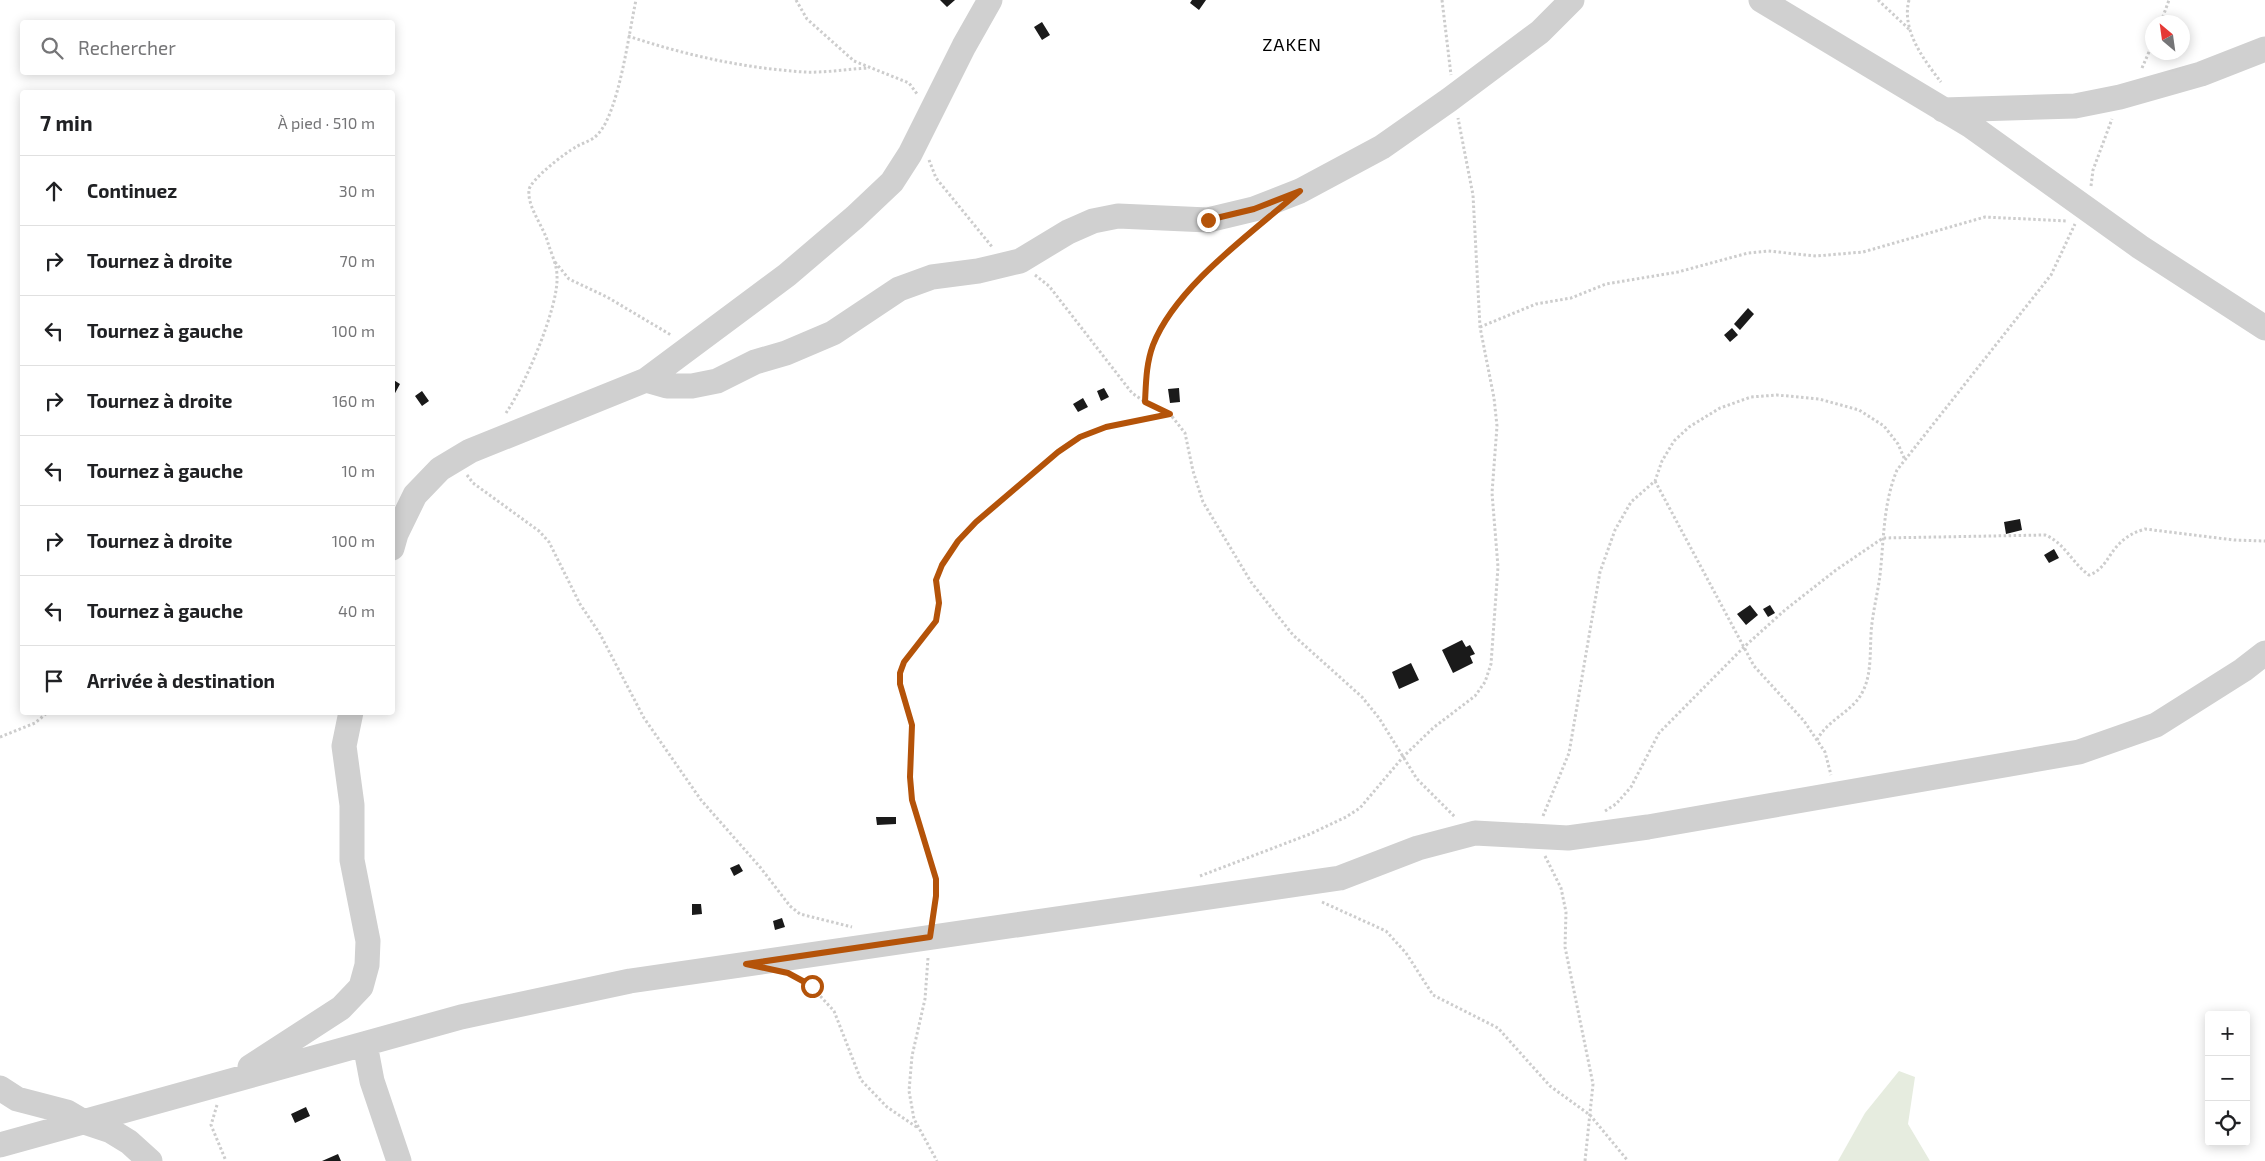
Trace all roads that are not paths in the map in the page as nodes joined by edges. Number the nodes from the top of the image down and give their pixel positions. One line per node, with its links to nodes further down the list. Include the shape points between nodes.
1 (990, 0): 7 (street, via 910,154 892,182 788,275)
2 (1572, 0): 7 (street, via 1540,32 1454,97 1382,147 1300,191 1208,220 1118,216 1093,221 1020,261 932,277 899,289 833,333 755,362 717,381 667,386)
3 (1760, 0): 5 (street)
4 (2265, 49): 5 (street, via 2201,74 2075,106)
5 (1952, 110): 6 (street, via 2140,247)
6 (2265, 328)
7 (646, 380): 8 (street, via 470,451 440,469 415,495)
8 (395, 538)
9 (2265, 653): 11 (street, via 2156,725 2079,752 1568,838 1475,833 1418,848 1340,878 630,981 462,1017)
10 (350, 715): 12 (street, via 344,746 352,805 352,860 368,941 367,965 361,987 341,1008 312,1029)
11 (365, 1044): 12 (street); 17 (street, via 372,1081)
12 (225, 1083): 14 (street)
13 (0, 1088): 14 (street, via 17,1099 67,1112)
14 (84, 1122): 15 (street); 16 (street, via 111,1131)
15 (0, 1145)
16 (150, 1161)
17 (399, 1161)

